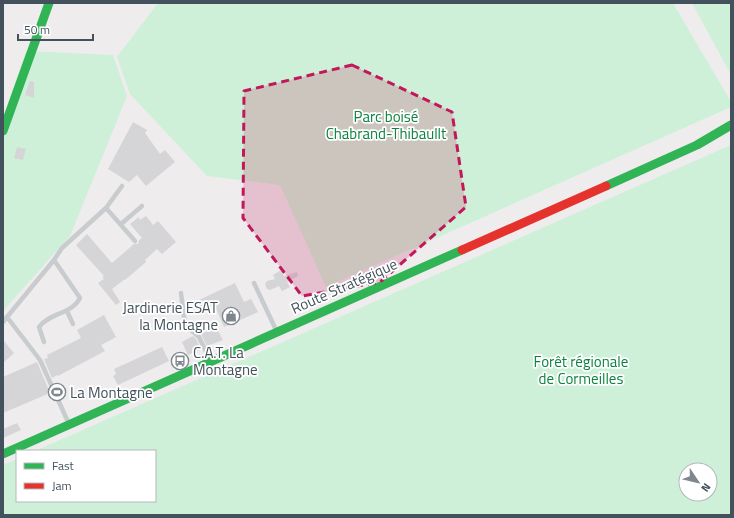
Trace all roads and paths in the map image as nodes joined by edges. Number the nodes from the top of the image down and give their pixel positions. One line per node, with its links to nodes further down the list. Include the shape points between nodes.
1 (49, 3): 3 (street)
2 (731, 125): 5 (street, Route Stratégique)
3 (3, 131)
4 (731, 134): 5 (street, Route Stratégique)
5 (697, 145): 18 (street, Route Stratégique)
6 (122, 186): 8 (lane)
7 (142, 206): 9 (lane)
8 (106, 208): 9 (lane); 11 (lane, via 62,248)
9 (120, 224): 10 (lane)
10 (135, 241)
11 (54, 260): 14 (lane, via 80,298); 15 (lane)
12 (254, 283): 18 (lane)
13 (181, 293): 20 (lane, via 185,325 198,337)
14 (67, 311): 17 (lane); 19 (lane, via 51,317 39,327)
15 (7, 317): 16 (lane); 21 (lane, via 40,360)
16 (3, 322)
17 (72, 324)
18 (277, 332): 20 (street, Route Stratégique)
19 (44, 342)
20 (210, 362): 21 (street, Route Stratégique)
21 (69, 424): 22 (street, Route Stratégique)
22 (3, 454)

